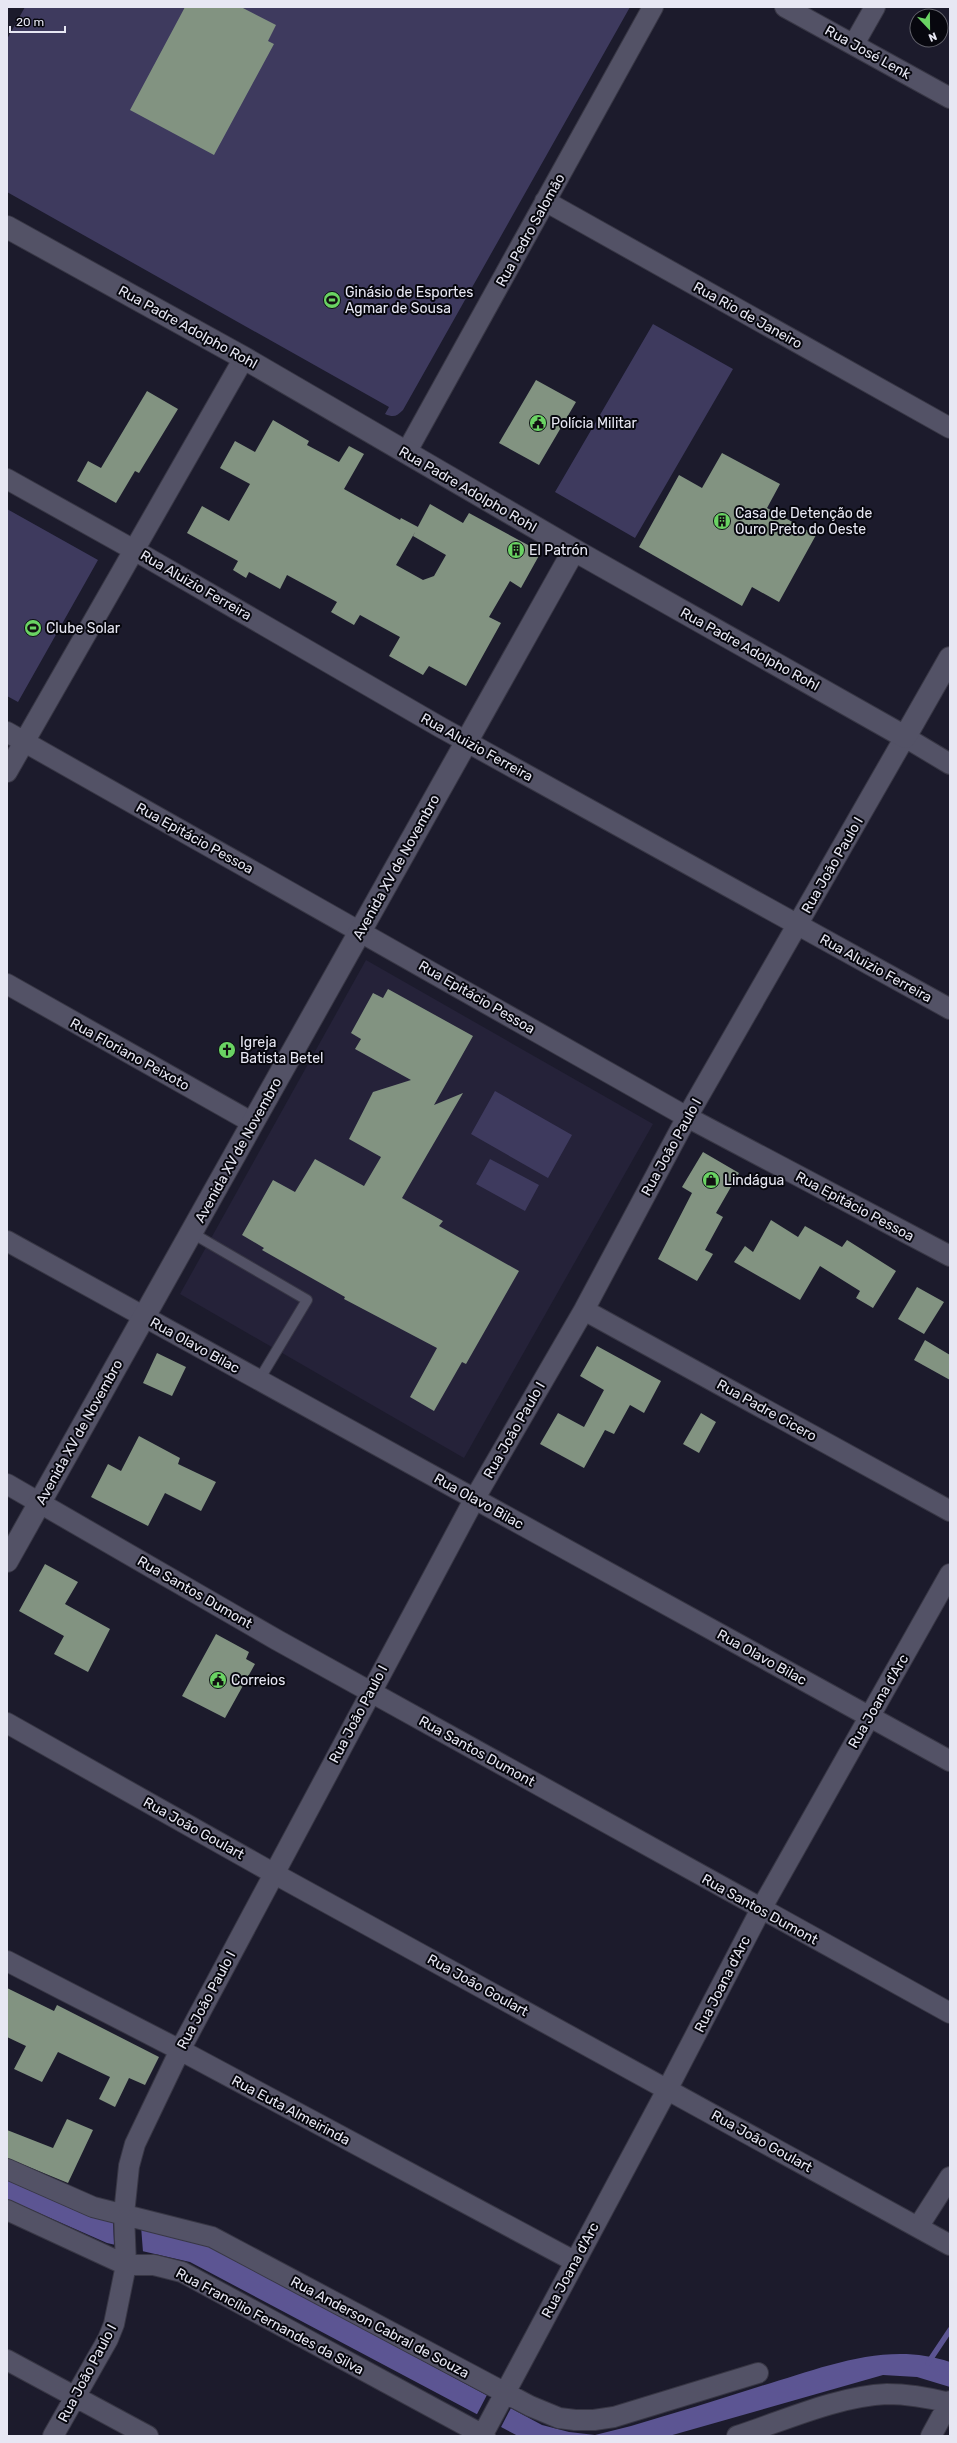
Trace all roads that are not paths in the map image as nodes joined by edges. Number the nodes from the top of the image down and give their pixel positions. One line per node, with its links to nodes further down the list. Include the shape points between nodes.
1 (653, 7): 6 (street, Rua Pedro Salomão)
2 (785, 7): 4 (street, Rua José Lenk)
3 (875, 7): 4 (street)
4 (854, 44): 5 (street, Rua José Lenk)
5 (950, 98)
6 (545, 201): 9 (street, Rua Rio de Janeiro); 10 (street, Rua Pedro Salomão)
7 (7, 227): 8 (street, Rua Padre Adolpho Rohl)
8 (244, 358): 10 (street, Rua Padre Adolpho Rohl); 12 (street)
9 (950, 428)
10 (406, 453): 13 (street, Rua Padre Adolpho Rohl)
11 (7, 479): 12 (street, Rua Aluizio Ferreira)
12 (134, 550): 15 (street); 17 (street, Rua Aluizio Ferreira)
13 (574, 550): 16 (street, Rua Padre Adolpho Rohl); 17 (street, Avenida XV de Novembro)
14 (950, 658): 16 (street, Rua João Paulo I)
15 (15, 737): 19 (street); 21 (street, Rua Epitácio Pessoa)
16 (906, 737): 18 (street, Rua Padre Adolpho Rohl); 20 (street, Rua João Paulo I)
17 (466, 741): 20 (street, Rua Aluizio Ferreira); 21 (street, Avenida XV de Novembro)
18 (950, 764)
19 (7, 772)
20 (798, 924): 23 (street, Rua Aluizio Ferreira); 24 (street, Rua João Paulo I)
21 (361, 931): 24 (street, Rua Epitácio Pessoa); 25 (street, Avenida XV de Novembro)
22 (7, 984): 25 (street, Rua Floriano Peixoto)
23 (950, 1009)
24 (687, 1117): 28 (street, Rua Epitácio Pessoa); 29 (street, Rua João Paulo I)
25 (253, 1123): 26 (street, Avenida XV de Novembro)
26 (192, 1233): 30 (street, Avenida XV de Novembro); 31 (lane, via 307,1300)
27 (7, 1241): 30 (street, Rua Olavo Bilac)
28 (950, 1256)
29 (584, 1310): 33 (street, Rua João Paulo I); 35 (street, Rua Padre Cicero)
30 (144, 1318): 31 (street, Rua Olavo Bilac); 34 (street, Avenida XV de Novembro)
31 (259, 1380): 33 (street, Rua Olavo Bilac)
32 (7, 1484): 34 (street, Rua Santos Dumont)
33 (475, 1498): 38 (street, Rua João Paulo I); 39 (street, Rua Olavo Bilac)
34 (40, 1502): 36 (street, Avenida XV de Novembro); 38 (street, Rua Santos Dumont)
35 (950, 1511)
36 (7, 1561)
37 (950, 1574): 39 (street, Rua Joana d'Arc)
38 (370, 1691): 42 (street, Rua João Paulo I); 43 (street, Rua Santos Dumont)
39 (869, 1716): 41 (street, Rua Olavo Bilac); 43 (street, Rua Joana d'Arc)
40 (7, 1723): 42 (street, Rua João Goulart)
41 (950, 1761)
42 (273, 1873): 46 (street, Rua João Paulo I); 47 (street, Rua João Goulart)
43 (761, 1909): 45 (street, Rua Santos Dumont); 47 (street, Rua Joana d'Arc)
44 (7, 1961): 46 (street, Rua Euta Almeirinda)
45 (950, 2013)
46 (180, 2050): 52 (street, Rua João Paulo I, via 135,2144 125,2189); 54 (street, Rua Euta Almeirinda)
47 (667, 2090): 51 (street, Rua João Goulart); 54 (street, Rua Joana d'Arc)
48 (7, 2169): 52 (street, Rua Anderson Cabral de Souza, via 93,2207)
49 (950, 2176): 51 (street)
50 (7, 2210): 52 (street, Rua Francílio Fernandes da Silva)
51 (918, 2227): 53 (street, Rua João Goulart)
52 (125, 2238): 57 (street, Rua João Paulo I, via 114,2324); 58 (street, Rua Anderson Cabral de Souza, via 212,2237); 60 (street, Rua Francílio Fernandes da Silva, via 154,2265 182,2272)
53 (950, 2245)
54 (574, 2261): 58 (street, Rua Joana d'Arc)
55 (7, 2360): 57 (street)
56 (758, 2373): 58 (street, Rua Anderson Cabral de Souza, via 634,2412 594,2420 559,2418)
57 (76, 2397): 61 (street, Rua João Paulo I); 62 (street)
58 (503, 2397): 60 (street, Rua Joana d'Arc)
59 (950, 2402): 63 (street, via 887,2394 863,2397); 64 (street)
60 (484, 2433)
61 (53, 2436)
62 (148, 2436)
63 (737, 2436)
64 (931, 2436)

